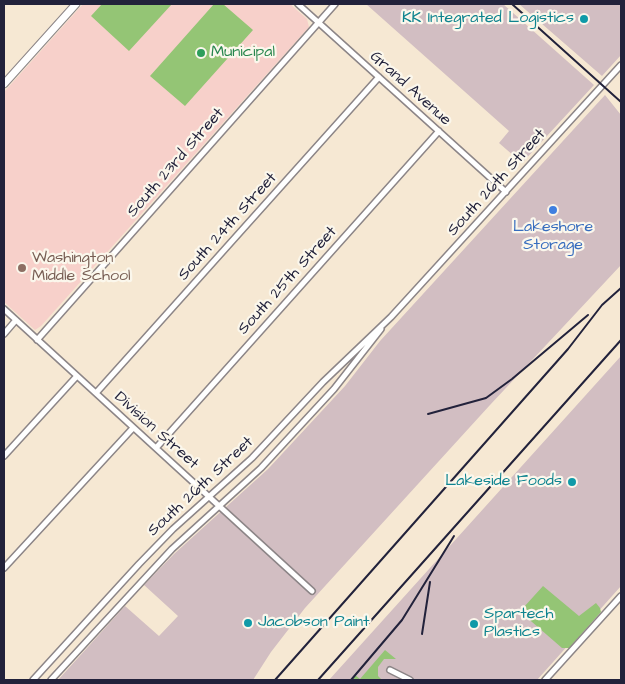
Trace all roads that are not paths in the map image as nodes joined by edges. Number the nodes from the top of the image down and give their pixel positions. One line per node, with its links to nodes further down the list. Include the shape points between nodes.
1 (76, 4): 7 (street)
2 (298, 4): 4 (street, Grand Avenue)
3 (335, 4): 4 (street, South 23rd Street)
4 (319, 22): 6 (street, Grand Avenue); 14 (street, South 23rd Street)
5 (621, 65): 9 (street, South 26th Street)
6 (379, 77): 8 (street, Grand Avenue); 16 (street, South 24th Street)
7 (4, 84)
8 (439, 132): 9 (street, Grand Avenue); 18 (street, South 25th Street)
9 (506, 192): 11 (street, South 26th Street)
10 (4, 310): 12 (street, Division Street)
11 (391, 317): 20 (street, South 26th Street, via 333,371 252,458); 21 (street, South 26th Street, via 338,384 261,468)
12 (16, 320): 13 (street); 14 (street, Division Street)
13 (4, 334)
14 (37, 340): 15 (street, Division Street)
15 (77, 376): 16 (street, Division Street); 19 (street)
16 (96, 393): 17 (street, Division Street)
17 (133, 428): 18 (street, Division Street); 22 (street)
18 (156, 448): 20 (street, Division Street)
19 (4, 456)
20 (210, 496): 21 (street, Division Street); 26 (street, South 26th Street, via 139,564)
21 (219, 505): 23 (street, Division Street); 27 (street, South 26th Street, via 147,574)
22 (4, 568)
23 (312, 591)
24 (621, 596): 29 (street)
25 (390, 670): 28 (street)
26 (33, 680)
27 (51, 680)
28 (410, 680)
29 (545, 680)

